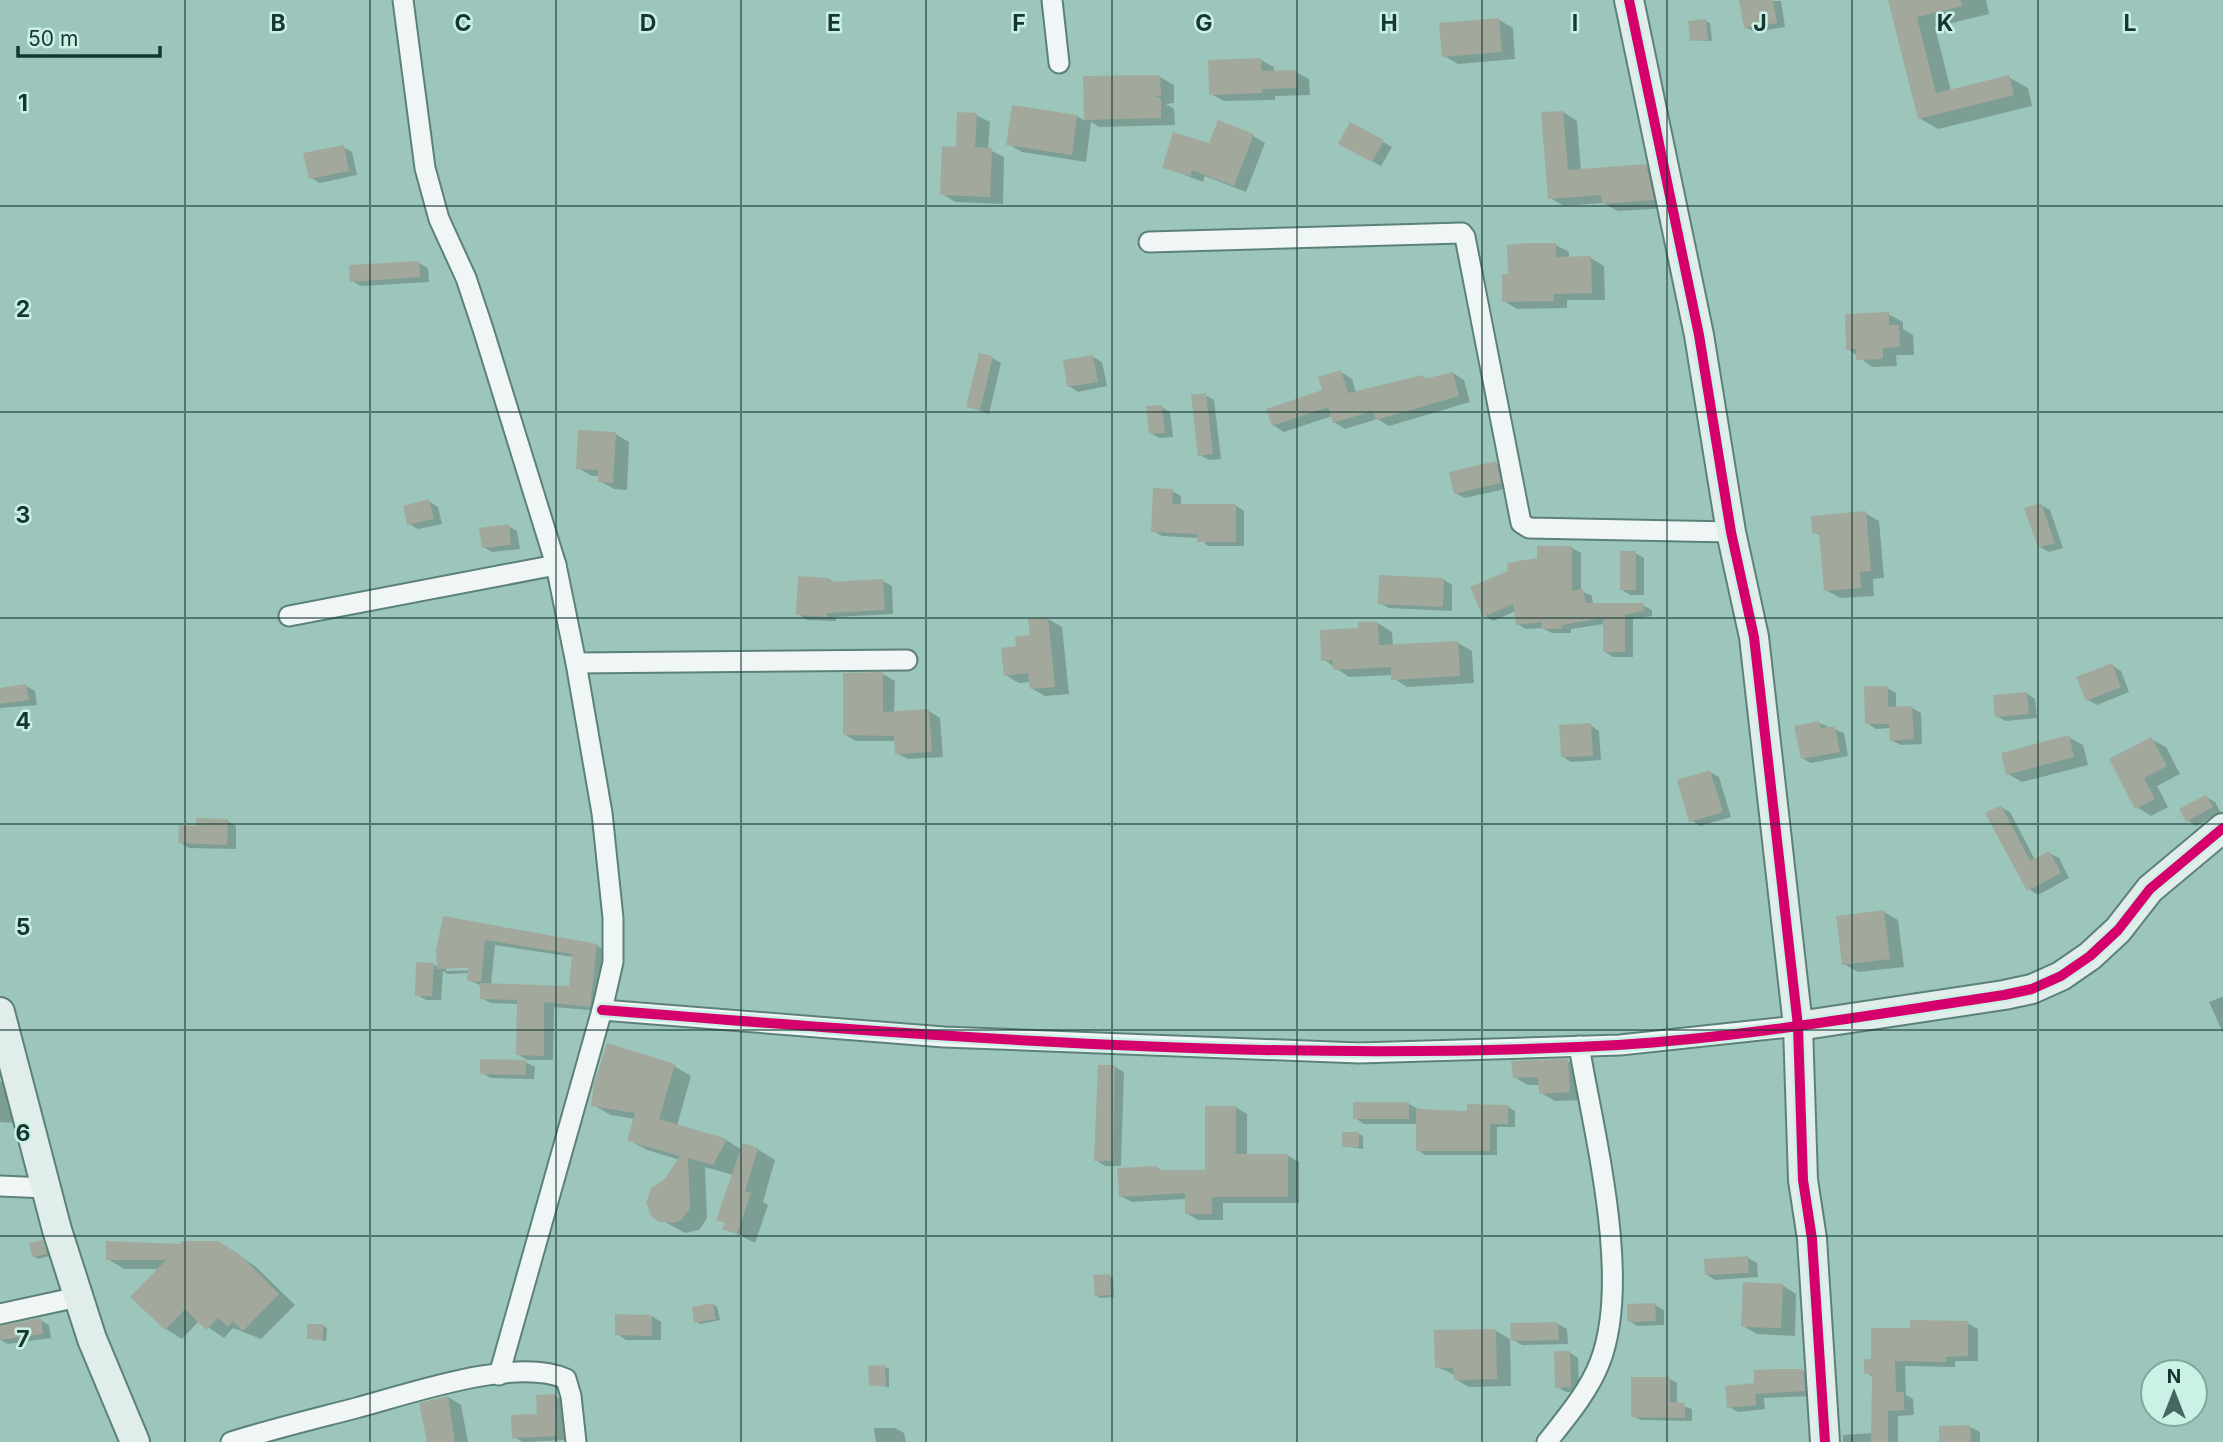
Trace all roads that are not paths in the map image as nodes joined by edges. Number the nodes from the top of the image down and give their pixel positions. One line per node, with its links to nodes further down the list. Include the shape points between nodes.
1 (403, 0): 7 (street, via 425,168 439,219 470,290)
2 (1052, 0): 4 (street)
3 (1629, 0): 6 (street, via 1699,335)
4 (1059, 63)
5 (1149, 242): 6 (street, via 1462,233 1521,523 1529,528)
6 (1731, 532): 14 (street, via 1754,638)
7 (556, 565): 8 (street); 10 (street)
8 (289, 616)
9 (906, 660): 10 (street)
10 (576, 663): 12 (street, via 602,813 613,918 613,962)
11 (2223, 828): 14 (street, via 2150,889 2118,930 2061,976 2004,995)
12 (602, 1010): 15 (street, via 944,1037 1145,1047 1359,1053); 20 (street)
13 (0, 1012): 17 (street)
14 (1798, 1026): 15 (street); 25 (street, via 1803,1180 1812,1239)
15 (1579, 1046): 24 (street, via 1609,1237 1612,1306 1600,1362 1572,1411)
16 (0, 1186): 17 (street)
17 (47, 1188): 18 (street)
18 (78, 1297): 19 (street); 21 (street)
19 (0, 1314)
20 (499, 1375): 22 (street, via 454,1381); 23 (street, via 520,1371 553,1373 566,1379)
21 (135, 1442)
22 (231, 1442)
23 (576, 1442)
24 (1547, 1442)
25 (1825, 1442)

